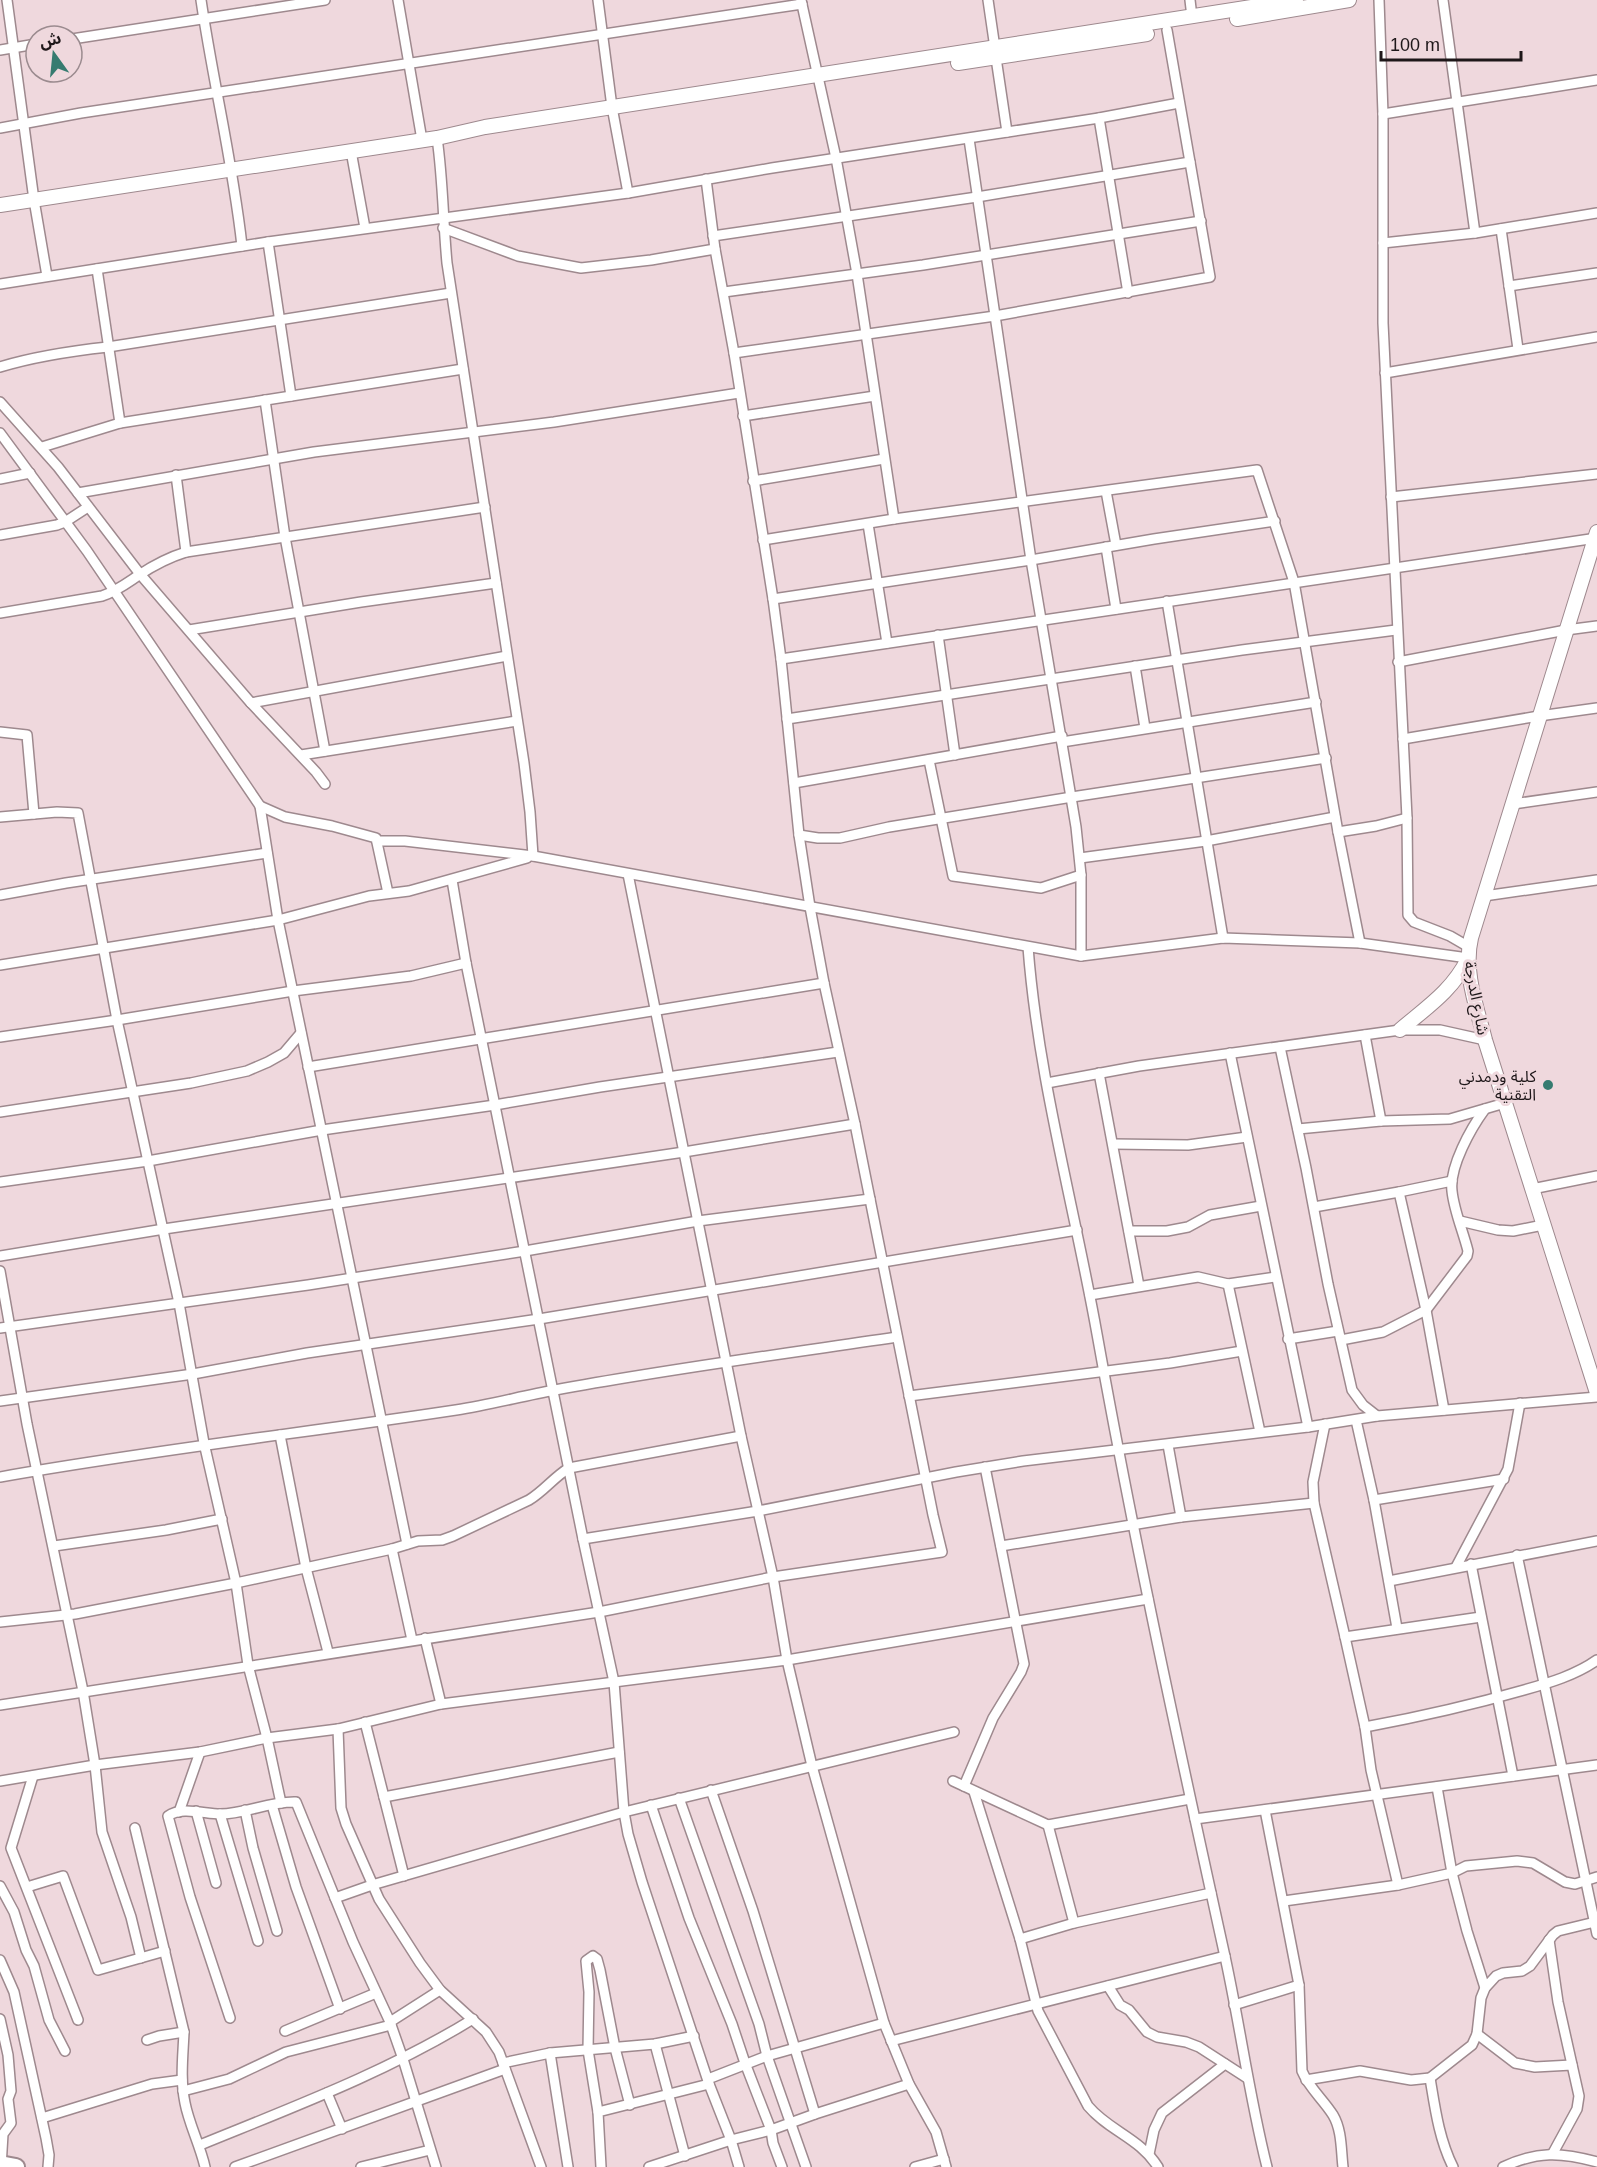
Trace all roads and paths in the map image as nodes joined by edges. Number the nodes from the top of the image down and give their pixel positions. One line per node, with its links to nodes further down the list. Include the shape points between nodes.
1 (7, 0): 19 (street)
2 (201, 0): 14 (street)
3 (324, 0): 14 (street)
4 (398, 0): 22 (street)
5 (598, 0): 16 (street)
6 (988, 0): 21 (street)
7 (1190, 0): 13 (street)
8 (1296, 0): 13 (street)
9 (1348, 0): 15 (street)
10 (1379, 0): 29 (street)
11 (1443, 0): 26 (street)
12 (802, 2): 16 (street); 23 (street)
13 (1192, 17): 21 (street)
14 (204, 20): 17 (street); 25 (street)
15 (1167, 30): 21 (street); 27 (street)
16 (603, 35): 22 (street); 28 (street)
17 (84, 37)
18 (24, 46): 19 (street)
19 (13, 47): 20 (street); 31 (street)
20 (0, 50)
21 (995, 53): 23 (street); 33 (street)
22 (409, 64): 25 (street); 36 (street)
23 (817, 78): 28 (street); 38 (street)
24 (1597, 80): 26 (street)
25 (215, 93): 31 (street); 40 (street)
26 (1456, 103): 29 (street); 54 (street)
27 (1179, 104): 30 (street); 39 (street)
28 (613, 112): 34 (street, via 486,134); 43 (street)
29 (1383, 114): 58 (street)
30 (1100, 118): 33 (street); 41 (street)
31 (25, 124): 32 (street); 45 (street)
32 (0, 128)
33 (1007, 132): 35 (street)
34 (437, 138): 36 (street); 49 (street)
35 (969, 139): 38 (street); 44 (street)
36 (422, 140): 37 (street)
37 (351, 151): 40 (street); 51 (street)
38 (836, 158): 42 (street); 48 (street)
39 (1190, 162): 41 (street); 50 (street)
40 (232, 169): 45 (street); 59 (street)
41 (1109, 176): 44 (street); 55 (street)
42 (706, 179): 43 (street); 56 (street)
43 (628, 192): 49 (street)
44 (977, 197): 48 (street); 61 (street)
45 (34, 200): 46 (street); 65 (street)
46 (0, 205)
47 (1597, 213): 53 (street)
48 (846, 216): 56 (street); 64 (street)
49 (443, 218): 51 (street); 52 (street)
50 (1201, 221): 55 (street); 70 (street, via 1210,277)
51 (365, 228): 57 (street)
52 (444, 228): 60 (street, via 518,256 581,268); 69 (street)
53 (1501, 229): 54 (street); 67 (street)
54 (1475, 233): 58 (street)
55 (1119, 234): 61 (street); 70 (street)
56 (713, 236): 60 (street)
57 (268, 242): 59 (street); 72 (street)
58 (1383, 243): 80 (street)
59 (242, 246): 62 (street)
60 (715, 249): 68 (street)
61 (986, 255): 64 (street); 71 (street)
62 (98, 269): 65 (street); 75 (street)
63 (1597, 273): 67 (street)
64 (857, 274): 68 (street); 73 (street)
65 (47, 276): 66 (street)
66 (0, 284)
67 (1509, 286): 76 (street)
68 (724, 292): 77 (street)
69 (451, 293): 72 (street); 79 (street)
70 (1128, 293): 71 (street)
71 (995, 316): 73 (street); 101 (street)
72 (280, 320): 75 (street); 82 (street)
73 (865, 334): 77 (street); 83 (street)
74 (1597, 337): 76 (street)
75 (108, 346): 78 (street); 87 (street)
76 (1518, 349): 80 (street)
77 (734, 353): 81 (street)
78 (0, 367)
79 (463, 369): 82 (street); 89 (street)
80 (1385, 373): 100 (street)
81 (739, 393): 86 (street); 89 (street)
82 (291, 396): 84 (street)
83 (875, 396): 86 (street); 92 (street)
84 (266, 400): 87 (street); 91 (street)
85 (0, 402): 90 (street)
86 (743, 416): 97 (street)
87 (120, 423): 90 (street)
88 (0, 433): 93 (street)
89 (473, 433): 91 (street); 103 (street)
90 (42, 447): 99 (street)
91 (273, 459): 95 (street); 110 (street)
92 (884, 459): 97 (street); 104 (street)
93 (30, 473): 96 (street); 106 (street)
94 (1597, 474): 100 (street)
95 (176, 475): 99 (street); 114 (street)
96 (0, 479)
97 (753, 481): 111 (street)
98 (1106, 491): 101 (street); 105 (street, via 1257,470); 112 (street)
99 (78, 493): 102 (street)
100 (1391, 497): 116 (street)
101 (1023, 502): 104 (street); 115 (street)
102 (88, 507): 106 (street); 117 (street)
103 (485, 507): 110 (street); 120 (street)
104 (894, 519): 107 (street)
105 (1275, 521): 112 (street); 119 (street)
106 (65, 522): 108 (street); 121 (street)
107 (868, 524): 111 (street); 118 (street)
108 (0, 535)
109 (1596, 536): 116 (street); 131 (street, شارع الدرجة)
110 (285, 537): 114 (street); 125 (street)
111 (763, 540): 122 (street)
112 (1116, 545): 113 (street)
113 (1106, 547): 115 (street); 124 (street)
114 (186, 552): 117 (street)
115 (1031, 560): 118 (street); 127 (street)
116 (1394, 568): 119 (street); 130 (street)
117 (140, 574): 121 (street); 129 (street)
118 (876, 582): 122 (street); 134 (street)
119 (1294, 582): 123 (street); 133 (street)
120 (496, 583): 125 (street); 135 (street)
121 (115, 592): 126 (street); 165 (street)
122 (773, 599): 136 (street)
123 (1167, 601): 124 (street); 137 (street)
124 (1116, 609): 127 (street)
125 (300, 612): 129 (street); 141 (street)
126 (0, 613)
127 (1041, 620): 132 (street); 140 (street)
128 (1597, 626): 131 (street)
129 (189, 630): 144 (street)
130 (1396, 630): 133 (street); 138 (street)
131 (1566, 630): 138 (street); 146 (street, شارع الدرجة)
132 (938, 635): 134 (street); 142 (street)
133 (1305, 641): 137 (street); 143 (street)
134 (887, 643): 136 (street)
135 (507, 656): 141 (street); 148 (street)
136 (781, 659): 147 (street)
137 (1175, 660): 139 (street); 149 (street)
138 (1398, 662): 153 (street)
139 (1135, 666): 140 (street); 150 (street)
140 (1051, 678): 142 (street); 152 (street)
141 (313, 690): 144 (street); 154 (street)
142 (947, 696): 147 (street); 156 (street)
143 (1316, 702): 149 (street); 157 (street)
144 (251, 703): 155 (street)
145 (1597, 708): 146 (street)
146 (1539, 716): 153 (street); 164 (street, شارع الدرجة)
147 (787, 718): 160 (street)
148 (518, 721): 154 (street); 176 (street)
149 (1187, 722): 150 (street); 159 (street)
150 (1145, 728): 152 (street)
151 (0, 732): 166 (street, via 27,735)
152 (1062, 739): 156 (street); 163 (street)
153 (1403, 739): 169 (street)
154 (325, 751): 155 (street)
155 (301, 755): 161 (street)
156 (955, 755): 158 (street)
157 (1326, 758): 159 (street); 168 (street)
158 (929, 760): 160 (street); 170 (street)
159 (1196, 779): 163 (street); 173 (street)
160 (794, 783): 172 (street)
161 (325, 784)
162 (1597, 792): 164 (street)
163 (1072, 797): 170 (street); 177 (street)
164 (1513, 804): 185 (street, شارع الدرجة)
165 (260, 806): 174 (street, via 285,817 373,836); 175 (street)
166 (34, 814): 167 (street); 180 (street, via 78,813)
167 (0, 817)
168 (1335, 817): 171 (street); 173 (street)
169 (1407, 818): 171 (street); 192 (street, via 1408,915 1414,922 1450,936)
170 (941, 819): 172 (street, via 840,838); 179 (street, via 951,873 957,878 1041,888)
171 (1338, 832): 189 (street)
172 (799, 835): 186 (street)
173 (1206, 840): 177 (street); 188 (street)
174 (377, 841): 176 (street); 183 (street)
175 (267, 853): 180 (street); 187 (street)
176 (532, 856): 178 (street); 181 (street)
177 (1080, 858): 179 (street)
178 (628, 874): 186 (street); 198 (street)
179 (1081, 876): 193 (street)
180 (91, 879): 184 (street); 191 (street)
181 (452, 880): 183 (street); 194 (street)
182 (1597, 880): 185 (street)
183 (388, 893): 187 (street)
184 (0, 895)
185 (1484, 896): 192 (street, شارع الدرجة)
186 (810, 907): 190 (street); 196 (street)
187 (278, 920): 191 (street); 197 (street)
188 (1223, 938): 189 (street); 193 (street)
189 (1360, 943): 192 (street)
190 (1028, 947): 193 (street); 212 (street)
191 (104, 948): 195 (street); 199 (street)
192 (1468, 952): 200 (street, via 1459,977); 205 (street, شارع الدرجة)
193 (1081, 956)
194 (466, 963): 197 (street, via 411,976); 204 (street)
195 (0, 964)
196 (824, 983): 198 (street); 207 (street)
197 (292, 991): 199 (street); 201 (street)
198 (655, 1011): 204 (street); 211 (street)
199 (117, 1020): 203 (street); 213 (street)
200 (1400, 1030): 202 (street); 205 (street, via 1440,1030)
201 (301, 1033): 209 (street); 213 (street, via 284,1053 247,1071)
202 (1365, 1035): 206 (street); 218 (street)
203 (0, 1037)
204 (483, 1037): 209 (street); 215 (street)
205 (1485, 1040): 214 (street, شارع الدرجة)
206 (1280, 1047): 208 (street); 220 (street)
207 (838, 1052): 211 (street); 219 (street)
208 (1230, 1053): 210 (street); 222 (street)
209 (308, 1067): 221 (street)
210 (1099, 1073): 212 (street); 223 (street)
211 (669, 1078): 215 (street); 224 (street)
212 (1047, 1083): 240 (street)
213 (134, 1093): 217 (street); 225 (street)
214 (1505, 1103): 216 (street); 230 (street, شارع الدرجة)
215 (495, 1105): 221 (street); 227 (street)
216 (1485, 1109): 218 (street, via 1444,1119); 228 (street, via 1467,1136)
217 (0, 1112)
218 (1381, 1121): 220 (street)
219 (855, 1124): 224 (street); 232 (street)
220 (1298, 1129): 235 (street)
221 (322, 1130): 225 (street); 233 (street)
222 (1247, 1137): 223 (street, via 1188,1145); 234 (street)
223 (1113, 1144): 241 (street)
224 (684, 1152): 227 (street); 236 (street)
225 (148, 1161): 229 (street); 239 (street)
226 (1597, 1176): 230 (street)
227 (510, 1179): 233 (street); 242 (street)
228 (1452, 1181): 231 (street); 237 (street)
229 (0, 1182)
230 (1532, 1189): 238 (street, شارع الدرجة)
231 (1399, 1192): 235 (street); 253 (street)
232 (870, 1198): 236 (street); 244 (street)
233 (336, 1205): 239 (street); 247 (street)
234 (1261, 1206): 241 (street, via 1210,1215 1188,1227 1167,1231); 246 (street)
235 (1314, 1207): 256 (street)
236 (698, 1221): 242 (street); 250 (street)
237 (1460, 1221): 238 (street, via 1513,1231); 253 (street, via 1469,1254)
238 (1543, 1225): 265 (street, شارع الدرجة)
239 (164, 1229): 243 (street); 252 (street)
240 (1077, 1230): 244 (street); 251 (street)
241 (1129, 1231): 249 (street)
242 (525, 1251): 247 (street); 254 (street)
243 (0, 1256)
244 (883, 1263): 250 (street); 257 (street)
245 (0, 1271): 255 (street)
246 (1275, 1277): 248 (street); 258 (street)
247 (351, 1278): 252 (street); 259 (street)
248 (1228, 1284): 249 (street, via 1198,1277); 260 (street)
249 (1139, 1286): 251 (street)
250 (712, 1290): 254 (street); 261 (street)
251 (1090, 1295): 262 (street)
252 (179, 1303): 255 (street); 263 (street)
253 (1426, 1310): 256 (street, via 1383,1332); 270 (street)
254 (539, 1319): 259 (street); 264 (street)
255 (5, 1328): 267 (street)
256 (1339, 1336): 258 (street); 271 (street, via 1352,1390)
257 (897, 1337): 261 (street); 266 (street)
258 (1288, 1339): 275 (street)
259 (364, 1344): 263 (street); 273 (street)
260 (1242, 1351): 262 (street); 276 (street)
261 (726, 1362): 264 (street); 278 (street)
262 (1104, 1370): 266 (street); 281 (street)
263 (193, 1374): 267 (street); 279 (street)
264 (554, 1390): 273 (street, via 483,1406); 282 (street)
265 (1597, 1395): 269 (street)
266 (909, 1396): 286 (street)
267 (21, 1398): 268 (street); 284 (street)
268 (0, 1401)
269 (1520, 1403): 270 (street); 287 (street)
270 (1444, 1410): 271 (street)
271 (1377, 1416): 272 (street)
272 (1356, 1420): 274 (street); 288 (street)
273 (380, 1421): 277 (street); 296 (street)
274 (1325, 1424): 275 (street); 289 (street, via 1313,1482)
275 (1308, 1427): 276 (street)
276 (1260, 1432): 280 (street)
277 (280, 1435): 279 (street); 303 (street)
278 (741, 1436): 282 (street); 290 (street)
279 (204, 1443): 284 (street); 292 (street)
280 (1168, 1444): 281 (street); 291 (street)
281 (1118, 1451): 283 (street); 293 (street)
282 (568, 1467): 294 (street); 296 (street, via 529,1500 461,1533 442,1540)
283 (985, 1467): 286 (street); 298 (street)
284 (36, 1471): 285 (street); 297 (street)
285 (0, 1477)
286 (926, 1478): 290 (street); 304 (street, via 942,1552)
287 (1504, 1479): 288 (street); 302 (street)
288 (1374, 1500): 305 (street)
289 (1314, 1503): 291 (street); 314 (street)
290 (758, 1510): 294 (street); 304 (street)
291 (1181, 1517): 293 (street)
292 (222, 1519): 297 (street); 306 (street)
293 (1133, 1525): 298 (street); 307 (street)
294 (583, 1539): 308 (street)
295 (1597, 1542): 300 (street)
296 (407, 1544): 299 (street)
297 (54, 1546): 309 (street)
298 (1001, 1546): 311 (street)
299 (392, 1549): 303 (street); 316 (street)
300 (1517, 1555): 301 (street); 322 (street)
301 (1472, 1564): 302 (street); 310 (street)
302 (1455, 1567): 305 (street)
303 (306, 1568): 306 (street); 317 (street)
304 (773, 1577): 308 (street); 318 (street)
305 (1389, 1581): 313 (street)
306 (236, 1583): 309 (street); 320 (street)
307 (1148, 1599): 311 (street); 349 (street)
308 (599, 1612): 315 (street); 321 (street)
309 (68, 1615): 312 (street); 323 (street)
310 (1481, 1617): 313 (street); 324 (street)
311 (1016, 1621): 318 (street); 342 (street, via 1024,1664 993,1718)
312 (0, 1622)
313 (1397, 1628): 314 (street)
314 (1345, 1637): 328 (street)
315 (425, 1638): 316 (street); 325 (street)
316 (412, 1640): 317 (street)
317 (328, 1652): 320 (street)
318 (787, 1660): 321 (street); 336 (street)
319 (1597, 1660): 322 (street)
320 (248, 1665): 323 (street); 331 (street)
321 (614, 1682): 325 (street); 333 (street)
322 (1545, 1684): 324 (street); 337 (street)
323 (83, 1691): 326 (street); 334 (street)
324 (1497, 1698): 328 (street); 339 (street)
325 (441, 1704): 327 (street)
326 (0, 1705)
327 (365, 1722): 329 (street); 347 (street)
328 (1365, 1727): 346 (street)
329 (338, 1729): 331 (street); 368 (street, via 341,1808)
330 (954, 1732): 336 (street)
331 (267, 1738): 332 (street); 350 (street)
332 (200, 1752): 334 (street); 355 (street)
333 (619, 1752): 347 (street); 356 (street)
334 (95, 1765): 338 (street); 384 (street, via 102,1832)
335 (1597, 1765): 337 (street)
336 (812, 1766): 344 (street); 398 (street)
337 (1563, 1770): 339 (street); 366 (street)
338 (33, 1776): 340 (street); 361 (street)
339 (1513, 1776): 343 (street)
340 (0, 1781)
341 (953, 1781): 342 (street)
342 (964, 1786): 345 (street)
343 (1437, 1787): 346 (street); 363 (street)
344 (711, 1790): 348 (street); 408 (street, via 750,1901)
345 (974, 1792): 359 (street); 379 (street)
346 (1377, 1796): 353 (street); 369 (street)
347 (384, 1797): 364 (street)
348 (679, 1798): 351 (street); 412 (street)
349 (1190, 1799): 358 (street); 359 (street)
350 (276, 1804): 352 (street); 373 (street, via 296,1802); 393 (street, via 296,1887)
351 (651, 1805): 356 (street); 414 (street)
352 (245, 1810): 357 (street); 377 (street)
353 (1265, 1810): 358 (street); 374 (street)
354 (196, 1811): 355 (street); 357 (street); 367 (street)
355 (179, 1812): 394 (street, via 170,1813 168,1820)
356 (624, 1812): 364 (street); 403 (street, via 642,1882)
357 (220, 1814): 381 (street)
358 (1195, 1819): 372 (street)
359 (1047, 1825): 376 (street)
360 (135, 1828): 382 (street)
361 (11, 1848): 362 (street); 370 (street)
362 (0, 1849)
363 (1452, 1873): 366 (street, via 1466,1866 1525,1861 1565,1882); 369 (street); 388 (street)
364 (404, 1876): 368 (street)
365 (1597, 1877): 366 (street)
366 (1587, 1882): 375 (street)
367 (216, 1883)
368 (372, 1885): 373 (street); 389 (street, via 385,1912)
369 (1398, 1885): 374 (street)
370 (27, 1887): 384 (street, via 63,1876 98,1970); 397 (street)
371 (0, 1888): 409 (street, via 14,1912 49,2020)
372 (1211, 1893): 376 (street); 383 (street)
373 (335, 1898): 390 (street)
374 (1284, 1901): 386 (street)
375 (1595, 1922): 378 (street); 380 (street, via 1558,1931)
376 (1074, 1923): 379 (street)
377 (277, 1931)
378 (1597, 1934)
379 (1020, 1939): 391 (street)
380 (1549, 1940): 388 (street, via 1530,1966 1499,1974); 416 (street)
381 (258, 1941)
382 (165, 1951): 384 (street); 401 (street)
383 (1225, 1956): 387 (street); 392 (street)
384 (141, 1958)
385 (0, 1960): 431 (street, via 14,1992)
386 (1299, 1985): 392 (street); 421 (street, via 1301,2060)
387 (1108, 1986): 391 (street); 415 (street, via 1120,2005 1147,2032 1199,2047)
388 (1485, 1988): 402 (street)
389 (440, 1989): 396 (street); 399 (street)
390 (376, 1993): 393 (street); 399 (street)
391 (1036, 2004): 405 (street); 439 (street, via 1088,2106 1097,2117)
392 (1234, 2005): 418 (street)
393 (340, 2009): 400 (street)
394 (230, 2018)
395 (0, 2019): 444 (street, via 11,2091 11,2126 3,2134)
396 (473, 2019): 413 (street); 417 (street, via 493,2041)
397 (78, 2020)
398 (884, 2023): 405 (street); 408 (street)
399 (391, 2024): 413 (street); 424 (street, via 286,2052 229,2079)
400 (285, 2031)
401 (183, 2032): 404 (street); 420 (street)
402 (1477, 2034): 416 (street, via 1515,2063 1535,2067); 419 (street, via 1472,2045)
403 (694, 2036): 406 (street); 422 (street)
404 (147, 2040)
405 (891, 2041): 423 (street)
406 (655, 2044): 407 (street); 426 (street)
407 (615, 2048): 410 (street); 410 (street, via 600,1970 593,1956 586,1961); 428 (street)
408 (794, 2049): 412 (street); 430 (street)
409 (65, 2050)
410 (588, 2050): 411 (street); 429 (street)
411 (550, 2053): 417 (street); 451 (street)
412 (767, 2056): 414 (street); 432 (street)
413 (403, 2059): 425 (street); 427 (street)
414 (745, 2063): 422 (street); 434 (street)
415 (1225, 2064): 418 (street); 439 (street, via 1162,2113)
416 (1572, 2065): 438 (street, via 1579,2102)
417 (504, 2066): 427 (street); 450 (street)
418 (1247, 2078): 459 (street)
419 (1431, 2078): 421 (street, via 1412,2080 1360,2071); 461 (street, via 1441,2135)
420 (182, 2080): 424 (street); 431 (street, via 152,2084)
421 (1306, 2080): 460 (street, via 1338,2126)
422 (709, 2081): 426 (street); 435 (street)
423 (909, 2084): 430 (street); 442 (street, via 936,2132)
424 (183, 2091): 436 (street)
425 (327, 2093): 433 (street); 436 (street)
426 (668, 2095): 428 (street); 440 (street)
427 (417, 2103): 433 (street); 437 (street)
428 (630, 2104): 429 (street)
429 (598, 2112): 452 (street)
430 (815, 2114): 432 (street)
431 (42, 2118): 445 (street)
432 (790, 2123): 434 (street); 456 (street)
433 (342, 2129): 447 (street)
434 (771, 2130): 435 (street); 455 (street)
435 (731, 2140): 440 (street); 454 (street)
436 (200, 2145): 446 (street)
437 (430, 2150): 448 (street); 449 (street)
438 (1553, 2153): 443 (street); 462 (street, via 1519,2159)
439 (1149, 2154): 458 (street)
440 (685, 2156): 453 (street)
441 (1597, 2162): 443 (street)
442 (945, 2163): 457 (street)
443 (1587, 2163)
444 (5, 2165)
445 (48, 2167)
446 (205, 2167)
447 (235, 2167)
448 (361, 2167)
449 (436, 2167)
450 (541, 2167)
451 (568, 2167)
452 (601, 2167)
453 (649, 2167)
454 (739, 2167)
455 (782, 2167)
456 (806, 2167)
457 (915, 2167)
458 (1158, 2167)
459 (1267, 2167)
460 (1343, 2167)
461 (1453, 2167)
462 (1503, 2167)

